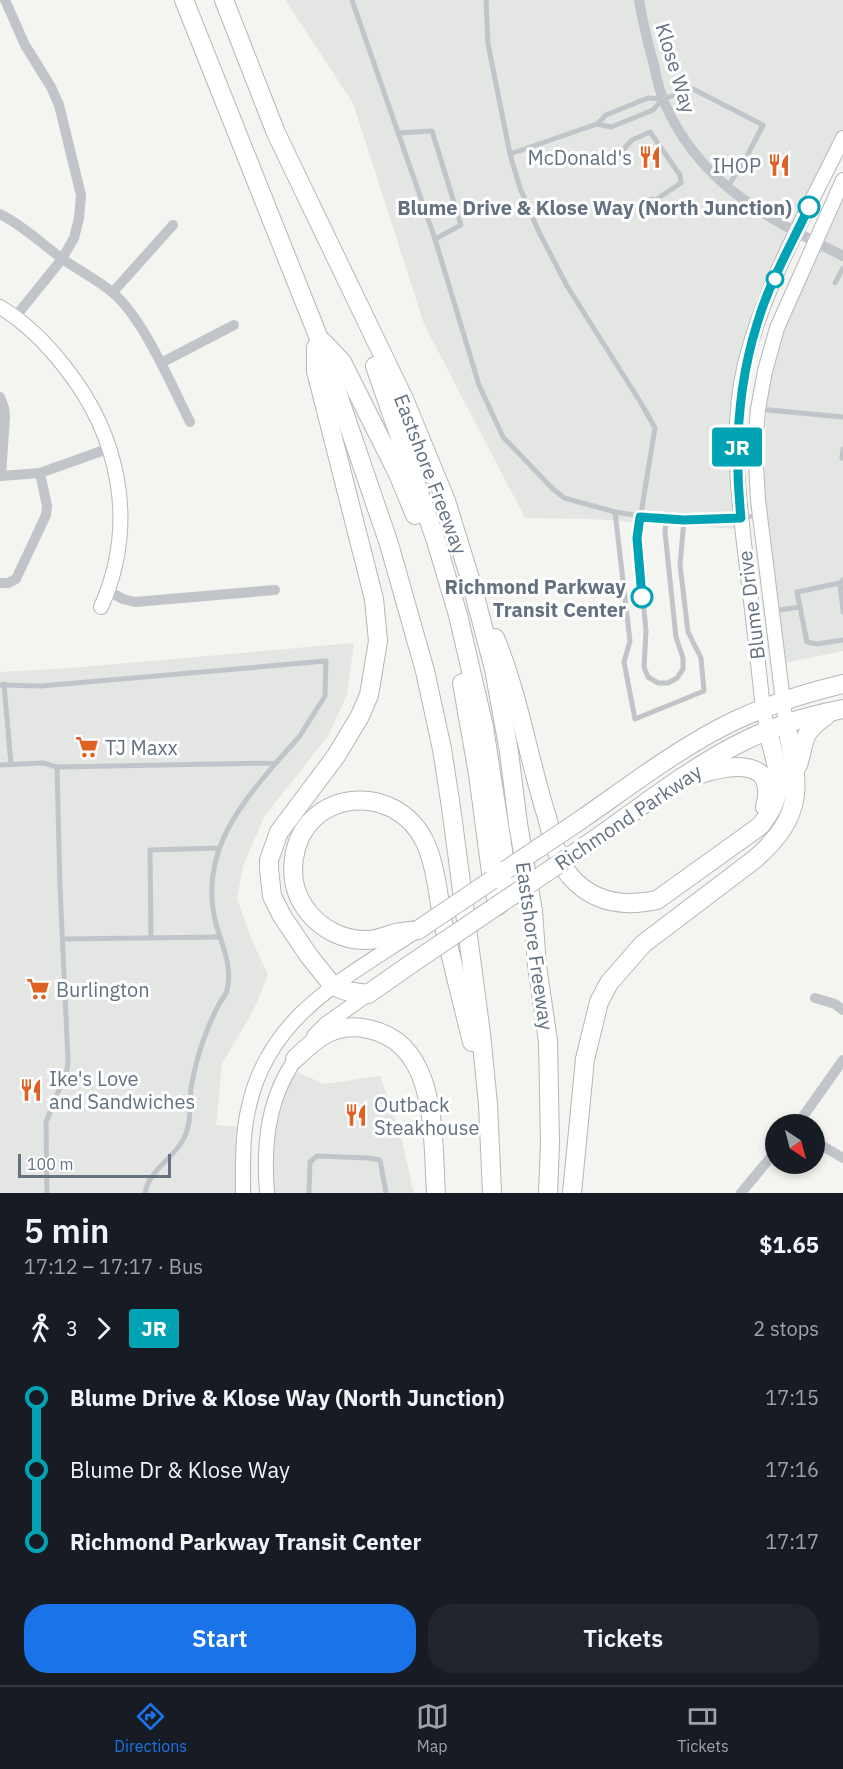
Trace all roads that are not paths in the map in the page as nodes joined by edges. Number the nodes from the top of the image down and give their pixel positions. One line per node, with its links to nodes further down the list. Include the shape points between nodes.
1 (5, 0): 23 (street, via 25,45 55,96 77,174 81,195 79,218 74,238)
2 (184, 0): 30 (highway)
3 (224, 0): 9 (highway, Eastshore Freeway)
4 (352, 0): 10 (lane)
5 (486, 0): 12 (lane, via 488,45)
6 (639, 0): 7 (street, Klose Way)
7 (663, 99): 8 (lane, via 648,98 606,115); 8 (lane, via 652,110 611,127); 15 (street, Klose Way, via 676,128 698,159); 15 (lane, via 693,89 763,125)
8 (597, 124): 12 (lane)
9 (276, 133): 49 (highway, Eastshore Freeway, via 404,399 446,501); 69 (highway, via 383,386 458,615 473,676)
10 (398, 134): 20 (lane); 20 (lane, via 432,131 461,225)
11 (843, 138): 19 (street, Blume Drive)
12 (510, 154): 43 (lane, via 531,215 567,286 655,428)
13 (616, 158): 16 (lane, via 632,141 650,132 680,175 681,183 657,199)
14 (843, 180): 21 (street, Blume Drive)
15 (727, 188): 19 (street, Klose Way)
16 (642, 200)
17 (0, 214): 23 (street)
18 (173, 225): 26 (street)
19 (797, 233): 21 (street, Klose Way); 44 (street, Blume Drive, via 757,321 745,365 737,449)
20 (435, 239): 41 (lane, via 479,385 503,436 564,498)
21 (815, 241): 22 (street, Klose Way); 33 (street, Blume Drive, via 777,328)
22 (843, 256)
23 (62, 259): 26 (street); 28 (street)
24 (843, 268): 25 (lane)
25 (835, 283)
26 (113, 292): 31 (street)
27 (0, 307): 28 (street)
28 (16, 316): 36 (street, via 54,354 87,398)
29 (234, 325): 31 (street)
30 (317, 335): 69 (highway, via 342,362 414,512 448,622); 79 (highway, via 316,371 374,599 378,641 369,695 360,716 336,756 279,832 269,869 272,896 282,916); 85 (highway, via 389,544 425,671 451,807)
31 (161, 363): 35 (street)
32 (0, 397): 40 (street, via 4,417)
33 (758, 409): 34 (lane); 42 (street, Blume Drive, via 755,448)
34 (843, 417)
35 (190, 422)
36 (110, 448): 39 (street); 51 (street, via 121,504 121,530)
37 (843, 448): 38 (lane)
38 (842, 458)
39 (40, 473): 40 (street); 48 (street, via 47,506 43,525 16,579)
40 (0, 476)
41 (615, 512): 43 (lane); 46 (lane, via 630,641 624,662 635,719 704,691 701,658 688,632 680,565)
42 (760, 516): 44 (lane); 54 (street, Blume Drive)
43 (640, 517): 45 (lane); 45 (lane, via 637,538 646,632 644,667 648,677 668,683 683,669 683,658 676,638 664,532)
44 (741, 518): 46 (lane); 60 (street, Blume Drive)
45 (666, 520): 46 (lane)
46 (684, 520)
47 (842, 581): 52 (lane, via 797,592); 55 (lane)
48 (0, 583)
49 (472, 585): 71 (highway, via 507,667 557,854 570,876 602,900 640,904 657,900); 98 (highway, Eastshore Freeway, via 496,680 533,911 548,1041)
50 (275, 590): 51 (street, via 135,602)
51 (108, 591): 53 (street)
52 (800, 607): 54 (lane); 56 (lane, via 807,642)
53 (101, 608)
54 (771, 611): 59 (street, Blume Drive)
55 (843, 612)
56 (843, 640)
57 (843, 684): 59 (highway, Richmond Parkway)
58 (2, 685): 64 (lane); 65 (lane, via 41,686 326,661 325,696)
59 (782, 701): 60 (highway, Richmond Parkway); 62 (street, Blume Drive)
60 (763, 708): 63 (street, Blume Drive); 73 (highway, Richmond Parkway, bridge, via 705,737)
61 (839, 710): 62 (highway, Richmond Parkway); 68 (highway, via 810,727)
62 (786, 725): 63 (highway, Richmond Parkway); 68 (highway)
63 (768, 732): 70 (highway, Richmond Parkway, via 743,742); 71 (highway, via 778,797 772,812)
64 (11, 764): 66 (lane); 67 (lane, via 43,763)
65 (276, 764): 67 (lane); 72 (lane, via 231,820)
66 (0, 765)
67 (57, 767): 78 (lane)
68 (796, 770): 99 (highway, via 793,806 772,844 643,944 609,982 599,1002 585,1059)
69 (484, 771): 73 (highway)
70 (676, 783): 71 (highway, via 720,768 743,766 756,770 765,780 768,795 765,808); 74 (highway, Richmond Parkway, bridge)
71 (748, 834)
72 (219, 849): 76 (lane, via 212,891); 77 (lane, via 150,850)
73 (499, 875): 74 (highway); 75 (highway, Richmond Parkway, bridge)
74 (505, 901): 80 (highway, Richmond Parkway, bridge)
75 (418, 930): 79 (street); 85 (highway, via 364,940 330,931 315,921 293,887 292,869 297,840 315,818 335,804 359,799 373,801 395,809 425,842)
76 (220, 937): 77 (lane); 91 (lane, via 229,967 227,992 207,1030 198,1059 187,1132 180,1146 151,1177)
77 (151, 938): 78 (lane)
78 (63, 939): 90 (lane, via 68,1060 46,1122)
79 (333, 986): 80 (highway); 92 (street, via 289,1025 259,1075 244,1134)
80 (368, 994): 83 (street, via 326,1024)
81 (815, 998): 82 (street)
82 (843, 1010)
83 (295, 1059): 93 (street, via 271,1108 266,1140); 96 (highway, via 331,1030 345,1027 372,1029 408,1051 424,1081)
84 (843, 1060): 86 (street)
85 (488, 1104): 97 (highway)
86 (805, 1114)
87 (825, 1147): 88 (street)
88 (843, 1158)
89 (765, 1164): 100 (street)
90 (47, 1193)
91 (145, 1193)
92 (243, 1193)
93 (267, 1193)
94 (309, 1193): 95 (lane, via 310,1162 317,1156 380,1160)
95 (386, 1193)
96 (436, 1193)
97 (492, 1193)
98 (548, 1193)
99 (572, 1193)
100 (741, 1193)

